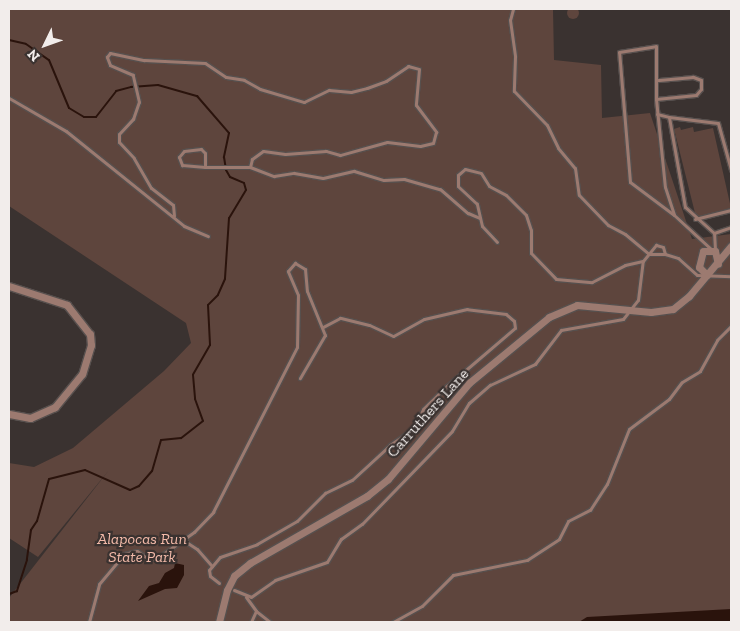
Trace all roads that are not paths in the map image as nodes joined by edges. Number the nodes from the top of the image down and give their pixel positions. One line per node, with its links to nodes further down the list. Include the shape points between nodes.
1 (513, 9): 21 (lane, via 510,29 516,96 542,118 558,148 575,168 579,195 610,227 625,234)
2 (656, 80): 4 (lane); 4 (lane, via 693,77 701,80 701,89 696,95); 11 (lane, via 656,46 619,52 630,182)
3 (9, 98): 12 (lane, via 66,131)
4 (656, 99): 5 (lane)
5 (657, 114): 6 (lane); 11 (lane, via 665,188)
6 (669, 117): 9 (lane, via 718,123); 14 (lane, via 685,207)
7 (205, 167): 7 (lane, via 205,153 201,149 184,151 179,156 182,165); 8 (lane)
8 (250, 167): 12 (lane, via 252,158 263,150 285,154 326,151 340,155 387,142 420,146 433,143 436,132 416,105 419,69 408,66 367,88 351,92 329,90 304,102 260,89 244,80 226,77 205,63 144,60 115,52 108,54 110,65 131,73 137,93 138,112 118,134 119,142 132,155 151,188 173,204); 13 (lane, via 274,176 294,173 323,178 354,171 384,180 404,178 440,189 468,213)
9 (731, 170)
10 (731, 210): 14 (lane)
11 (674, 215): 20 (lane)
12 (174, 216): 17 (lane, via 184,226)
13 (480, 218): 18 (lane, via 485,232); 23 (lane, via 479,206 457,184 460,174 468,168 481,173 490,186 506,195 526,215 531,230 531,253 556,279 592,282 624,265)
14 (695, 219): 16 (lane)
15 (731, 227): 16 (lane)
16 (714, 233): 20 (lane)
17 (208, 236)
18 (497, 242)
19 (731, 246): 24 (street, Carruthers Lane)
20 (713, 250): 24 (street); 25 (street, via 704,252 699,262 700,270)
21 (649, 254): 22 (lane); 22 (lane, via 658,245 663,247); 23 (lane)
22 (665, 254): 25 (lane, via 683,260 695,275)
23 (643, 262): 28 (lane, via 642,286)
24 (718, 264): 25 (street, Carruthers Lane)
25 (707, 275): 26 (lane); 28 (street, Carruthers Lane, via 673,309)
26 (731, 276)
27 (9, 286): 32 (street, via 67,305 90,334 82,374 55,407 30,418)
28 (632, 310): 37 (lane, via 616,321 557,332 535,364 490,385 469,403 452,430 362,524 341,539 327,562 274,580 255,596); 40 (street, Carruthers Lane, via 577,305 548,317 469,383 388,479 367,496 250,563 234,576)
29 (731, 326): 43 (lane, via 717,340 700,371 682,382 669,399 629,429 607,484 590,510 568,521 559,539 527,560 453,576 422,606)
30 (323, 327): 31 (lane, via 324,339 309,358); 33 (lane, via 309,296 306,269 293,263 288,271 298,295 297,347 213,512); 34 (lane, via 340,318 369,325 393,336 424,320 467,309 506,314 514,321 515,328 423,409 413,429 352,480 325,493 297,521 257,544 226,553)
31 (300, 378)
32 (9, 414)
33 (182, 540): 34 (lane, via 197,549); 39 (lane, via 156,559 148,559 137,551 124,554 99,584)
34 (212, 566): 35 (lane, via 210,576)
35 (219, 582)
36 (234, 590): 37 (lane)
37 (246, 596): 38 (lane)
38 (256, 612): 41 (lane); 42 (lane)
39 (89, 622)
40 (219, 622)
41 (251, 622)
42 (270, 622)
43 (393, 622)

